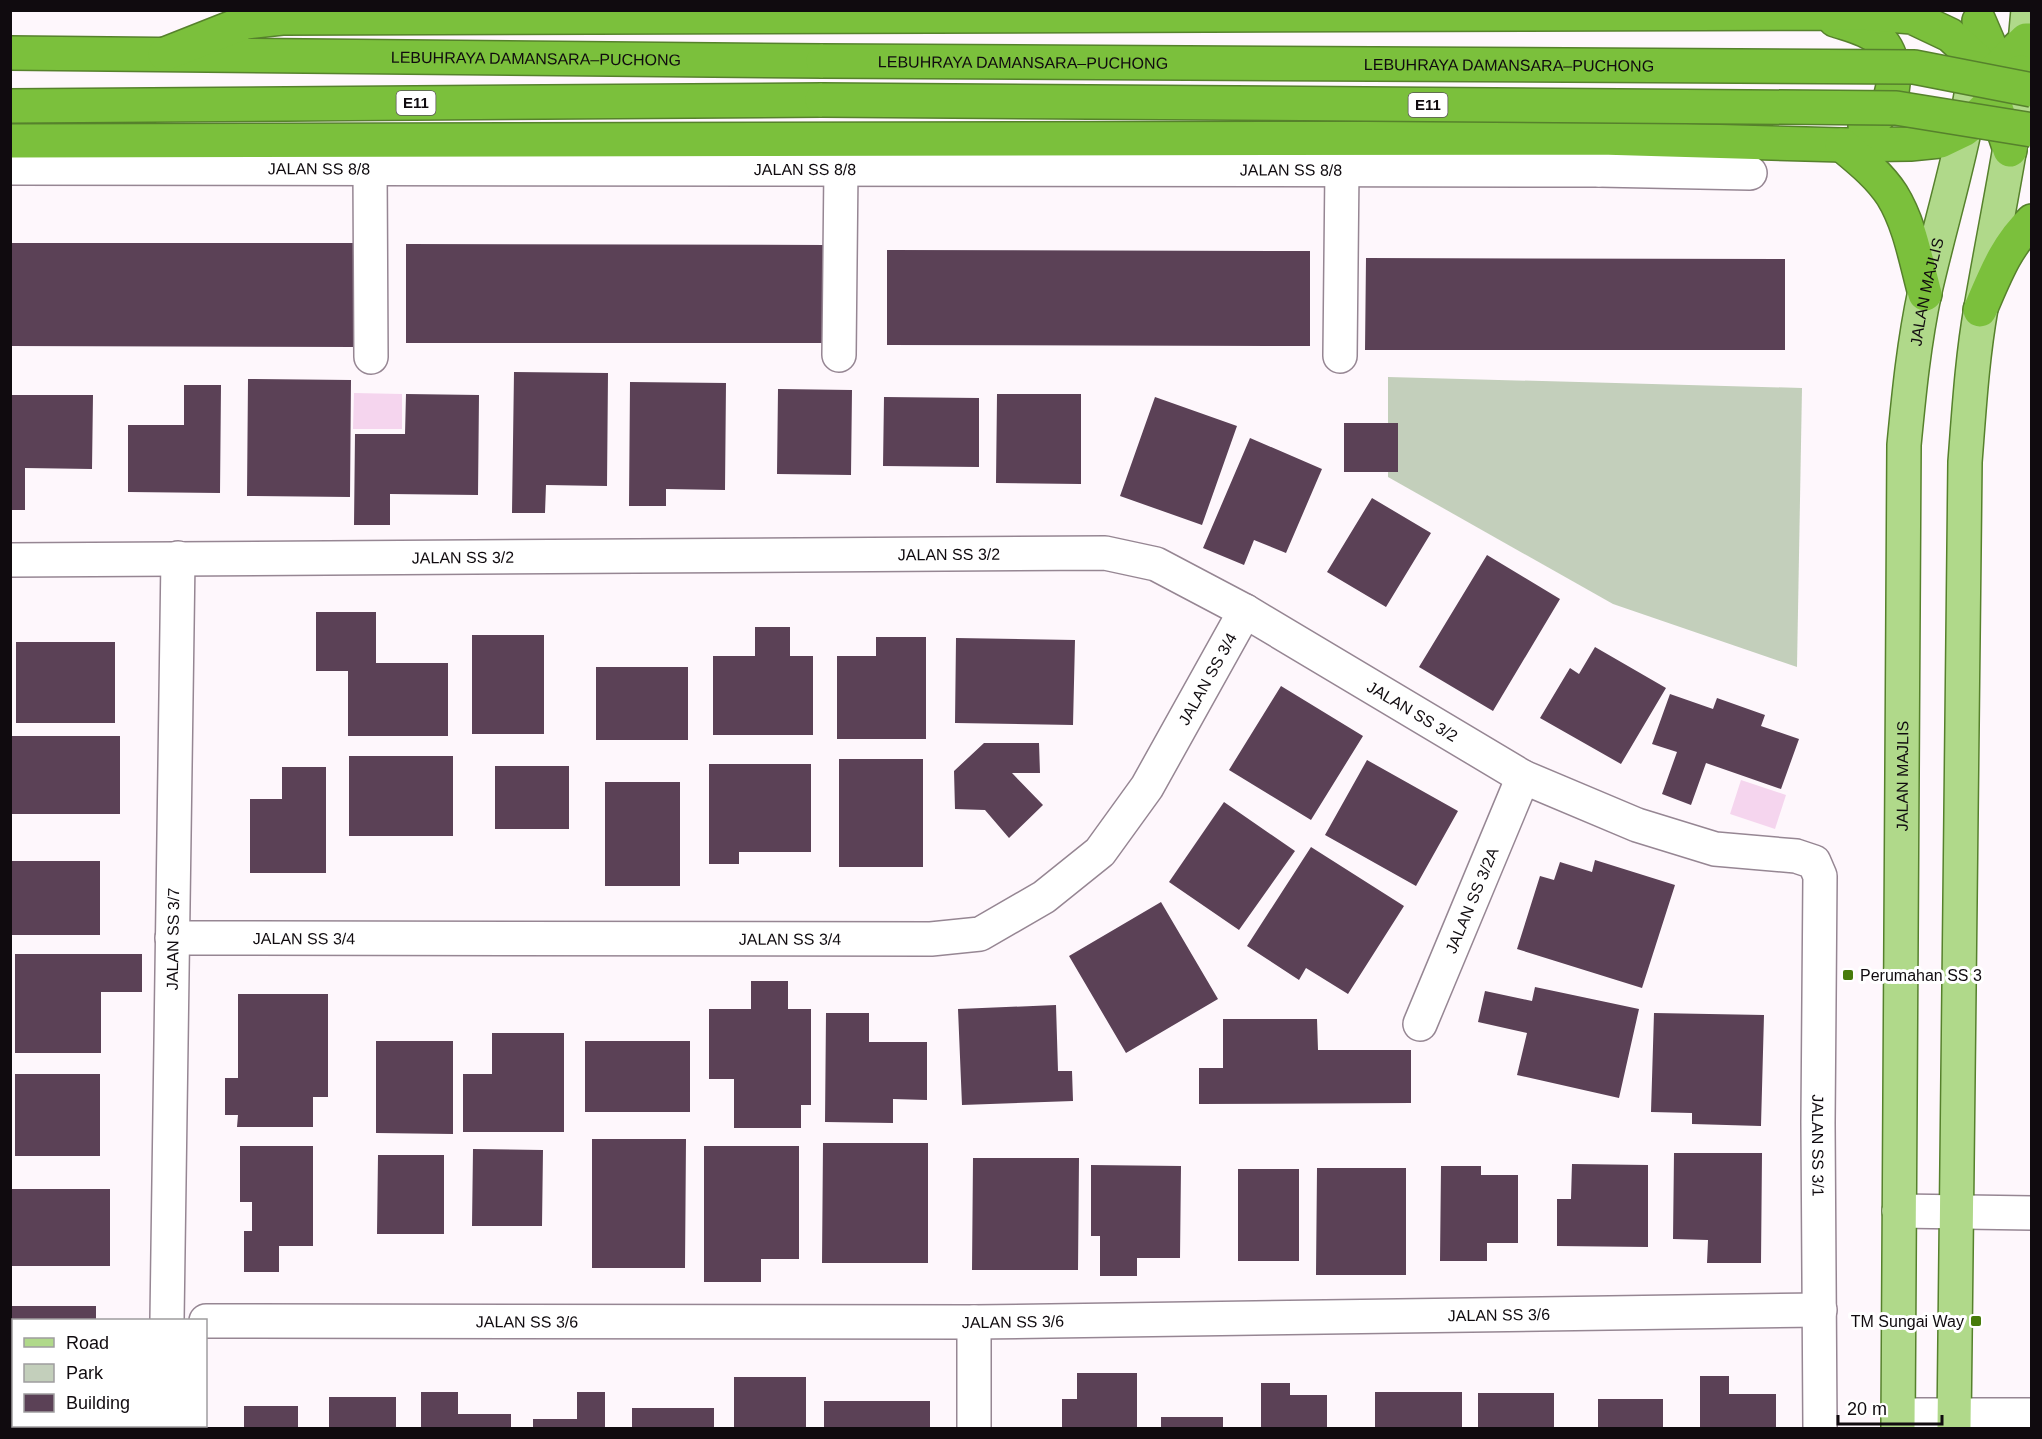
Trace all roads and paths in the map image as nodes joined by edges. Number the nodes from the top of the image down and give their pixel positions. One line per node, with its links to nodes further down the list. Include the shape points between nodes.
1 (1810, 11): 2 (highway); 3 (highway); 12 (highway, via 1880,40 1894,74 1892,96 1881,114 1859,129)
2 (1867, 12): 8 (highway, via 1912,16 1950,35)
3 (284, 14): 7 (highway, via 246,22)
4 (1980, 16): 8 (main road)
5 (2028, 30): 8 (main road)
6 (10, 53): 7 (highway, LEBUHRAYA DAMANSARA–PUCHONG)
7 (165, 54): 8 (highway, LEBUHRAYA DAMANSARA–PUCHONG, bridge, via 1914,67)
8 (2006, 97): 9 (highway, E11, bridge, via 1896,108 822,100); 10 (highway); 22 (main road)
9 (10, 106)
10 (1965, 129): 13 (highway, via 1940,141); 21 (main road, JALAN MAJLIS)
11 (10, 141): 14 (highway)
12 (1803, 142): 13 (highway); 14 (highway)
13 (1842, 145): 21 (highway, via 1876,174 1892,196 1905,221)
14 (1599, 154): 18 (street, JALAN SS 8/8); 19 (street, JALAN SS 8/8)
15 (10, 168): 16 (street, JALAN SS 8/8)
16 (370, 168): 17 (street, JALAN SS 8/8); 24 (street)
17 (841, 168): 18 (street, JALAN SS 8/8); 23 (street)
18 (1342, 168): 25 (street)
19 (1750, 173)
20 (2031, 221): 22 (highway, via 2004,256)
21 (1925, 294): 33 (main road, JALAN MAJLIS, via 1910,381 1905,445)
22 (1980, 310): 34 (main road, via 1965,462)
23 (838, 355)
24 (371, 357)
25 (1340, 357)
26 (178, 558): 27 (street, JALAN SS 3/2); 28 (street, JALAN SS 3/2, via 1106,553 1156,564); 31 (street, JALAN SS 3/7)
27 (10, 560)
28 (1245, 610): 29 (street, JALAN SS 3/2); 31 (street, JALAN SS 3/4, via 1147,787 1100,852 1044,897 980,934 931,939)
29 (1523, 777): 30 (street, JALAN SS 3/2, via 1637,825 1715,849 1796,856); 32 (street, JALAN SS 3/2A)
30 (1814, 862): 36 (street, JALAN SS 3/1, via 1821,876)
31 (172, 938): 37 (street, JALAN SS 3/7)
32 (1420, 1024)
33 (1899, 1211): 34 (street); 41 (main road, JALAN MAJLIS)
34 (1956, 1211): 35 (street); 42 (main road)
35 (2031, 1214)
36 (1820, 1310): 39 (street, JALAN SS 3/6); 44 (street, JALAN SS 3/1)
37 (167, 1319)
38 (207, 1321): 39 (street, JALAN SS 3/6)
39 (974, 1322): 43 (street)
40 (2031, 1415): 42 (street)
41 (1898, 1421): 42 (street)
42 (1954, 1421)
43 (974, 1428)
44 (1820, 1428)

